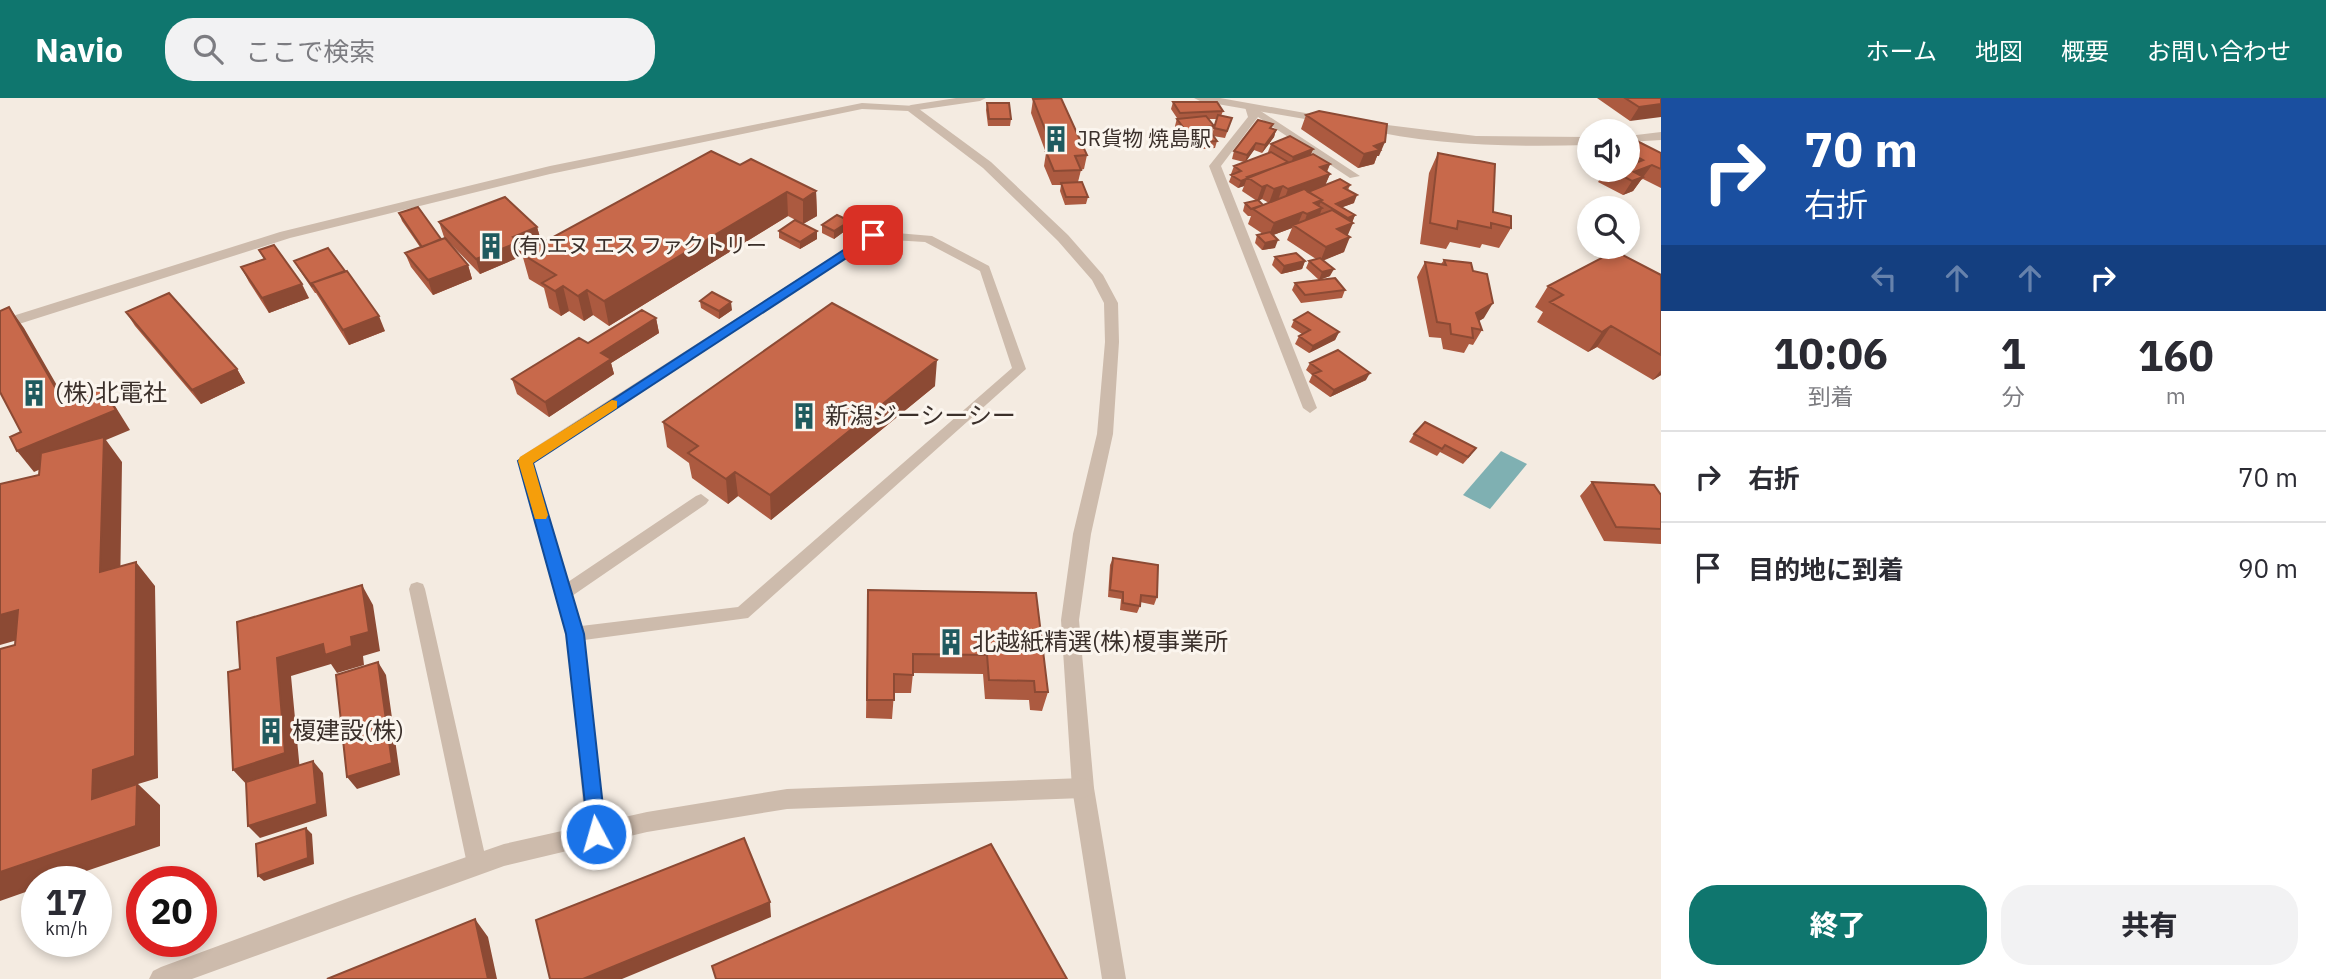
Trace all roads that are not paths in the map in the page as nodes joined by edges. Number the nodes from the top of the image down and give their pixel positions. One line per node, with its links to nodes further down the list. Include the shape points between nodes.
1 (980, 98): 4 (street)
2 (1200, 98): 3 (street)
3 (1250, 107): 7 (street, via 1412,134 1532,143); 8 (lane); 10 (lane, via 1253,117 1215,166)
4 (911, 108): 9 (street, via 862,106 550,170 285,235); 15 (street, via 1011,187 1098,278 1111,303 1105,434 1082,534 1070,620)
5 (1661, 136): 6 (street)
6 (1640, 138)
7 (1577, 141)
8 (1353, 176)
9 (0, 325)
10 (1310, 408)
11 (701, 500): 13 (lane)
12 (416, 589): 17 (lane)
13 (564, 594): 14 (lane); 14 (lane, via 525,461 873,235 928,239 985,269 1019,369 743,612)
14 (575, 634): 16 (lane)
15 (1083, 788): 16 (street, via 787,799); 19 (street)
16 (596, 834): 17 (street)
17 (478, 864): 18 (street)
18 (161, 979)
19 (1114, 979)

